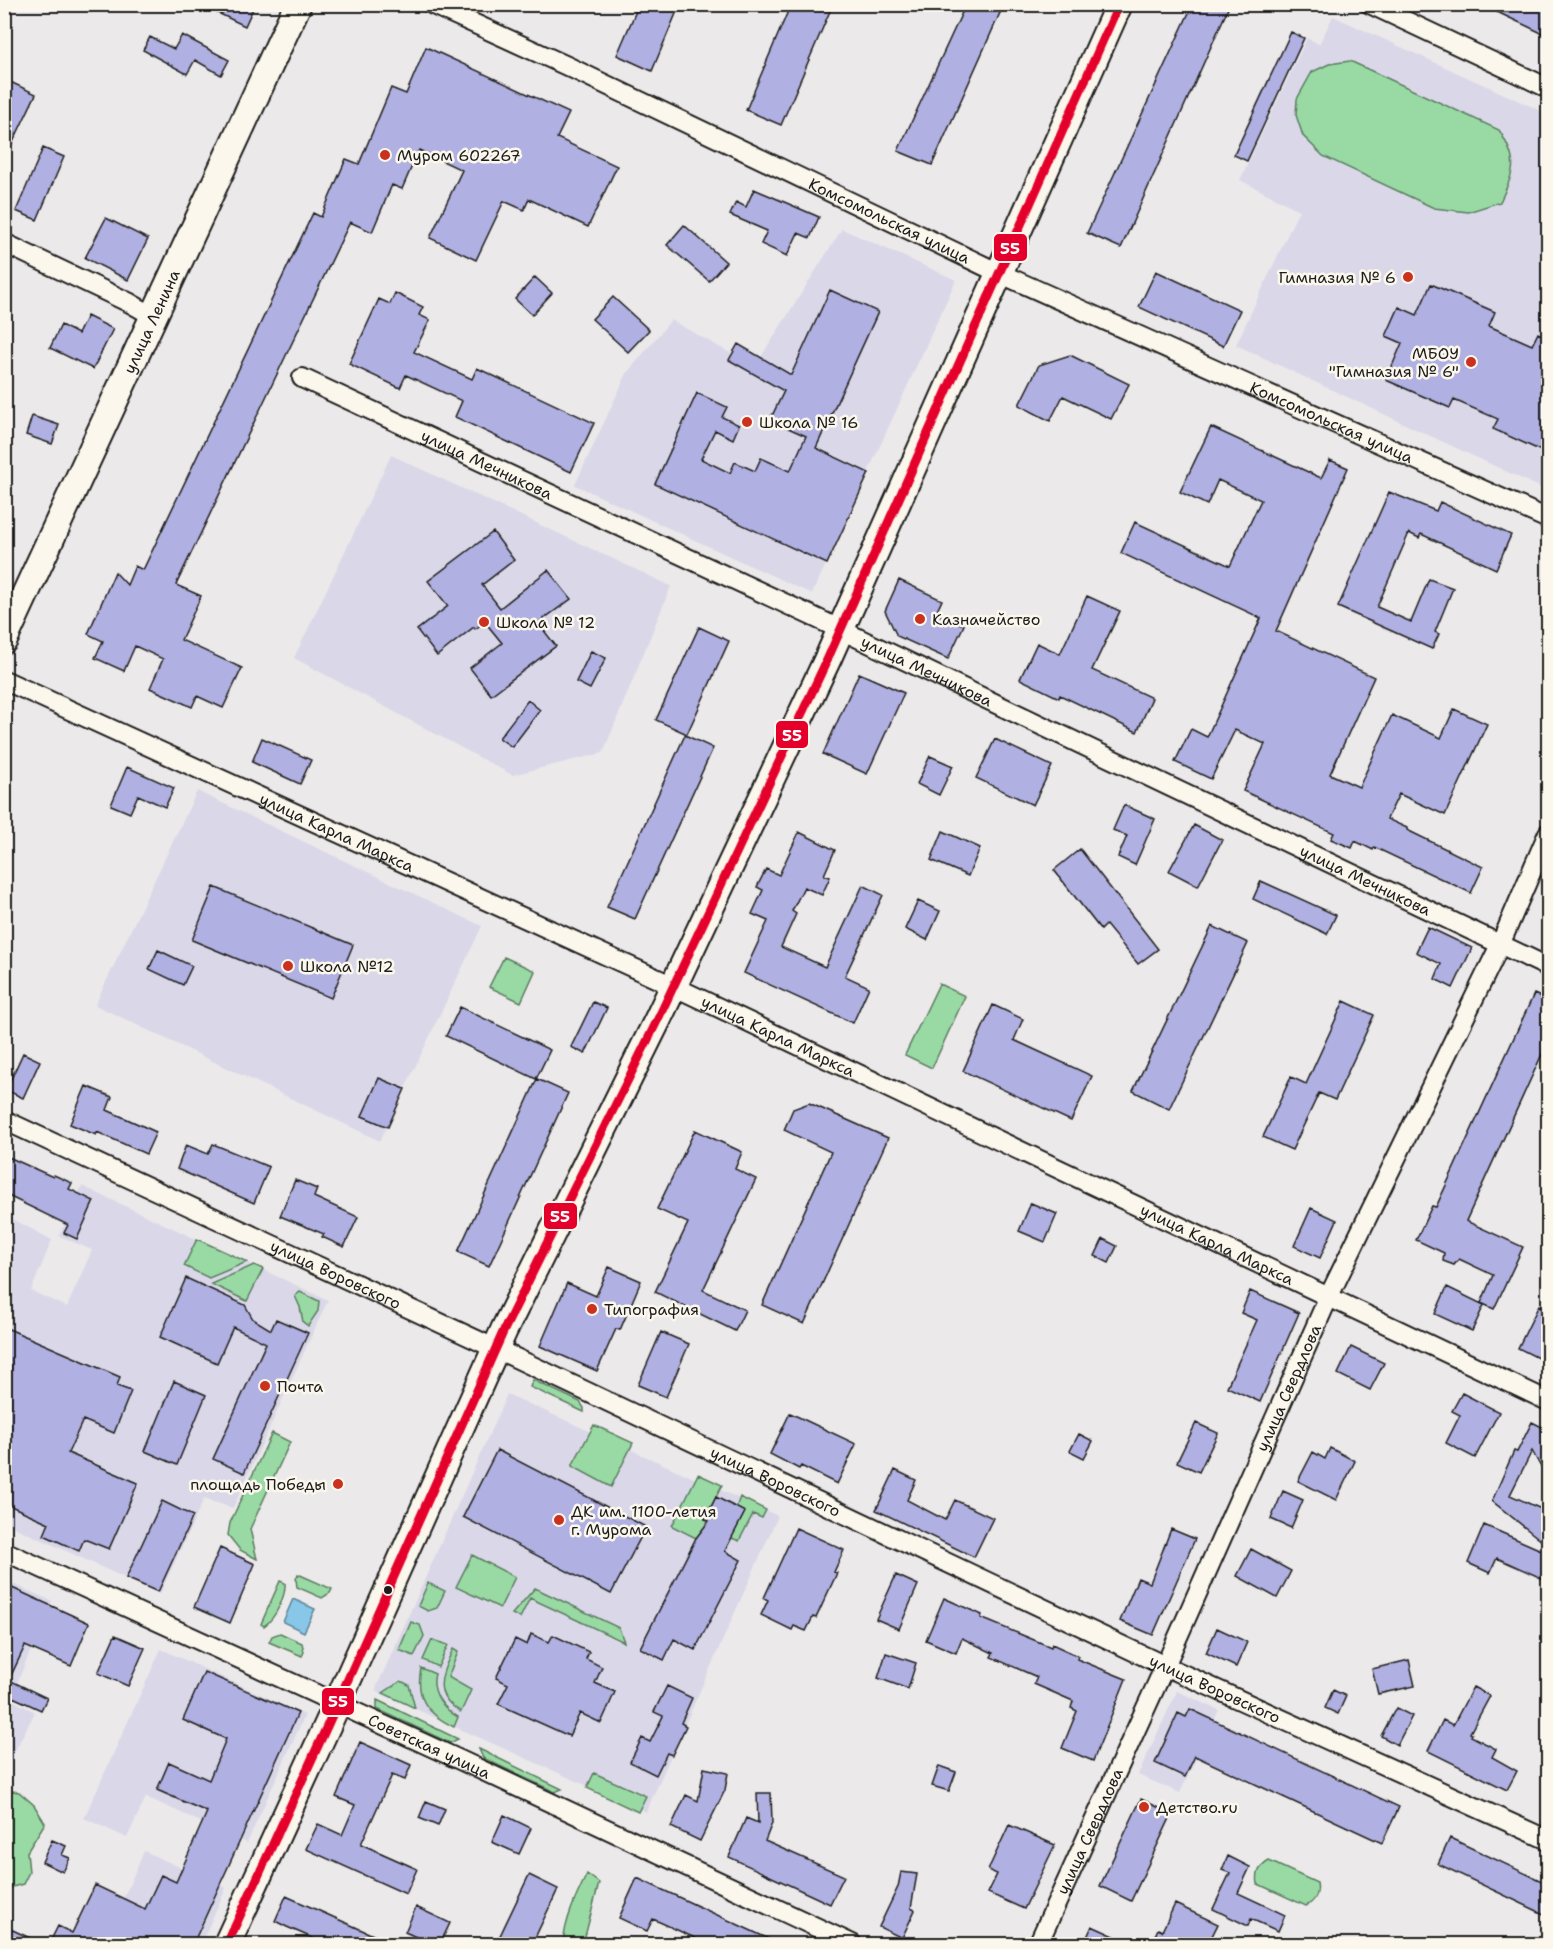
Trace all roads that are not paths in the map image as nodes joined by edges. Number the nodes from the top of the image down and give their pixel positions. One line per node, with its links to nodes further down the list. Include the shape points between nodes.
1 (298, 4): 8 (street, улица Ленина)
2 (431, 4): 7 (street, Комсомольская улица)
3 (1119, 4): 7 (street)
4 (1370, 4): 5 (street)
5 (1548, 88)
6 (4, 243): 8 (street)
7 (999, 273): 10 (street, Комсомольская улица); 11 (street)
8 (153, 316): 12 (street, улица Ленина)
9 (302, 378): 11 (street, улица Мечникова)
10 (1548, 519)
11 (840, 630): 15 (street, улица Мечникова); 17 (street)
12 (4, 640)
13 (4, 680): 17 (street, улица Карла Маркса)
14 (1548, 833): 15 (street, улица Свердлова)
15 (1500, 945): 16 (street, улица Мечникова); 19 (street, улица Свердлова)
16 (1548, 967)
17 (673, 986): 19 (street, улица Карла Маркса); 20 (street)
18 (4, 1120): 20 (street, улица Воровского)
19 (1329, 1296): 21 (street, улица Карла Маркса); 23 (street, улица Свердлова)
20 (496, 1349): 23 (street, улица Воровского); 24 (street)
21 (1548, 1401)
22 (4, 1551): 24 (street, Советская улица)
23 (1165, 1666): 25 (street, улица Воровского); 28 (street, улица Свердлова)
24 (336, 1704): 26 (street); 27 (street, Советская улица)
25 (1548, 1840)
26 (227, 1944)
27 (852, 1944)
28 (1038, 1944)

